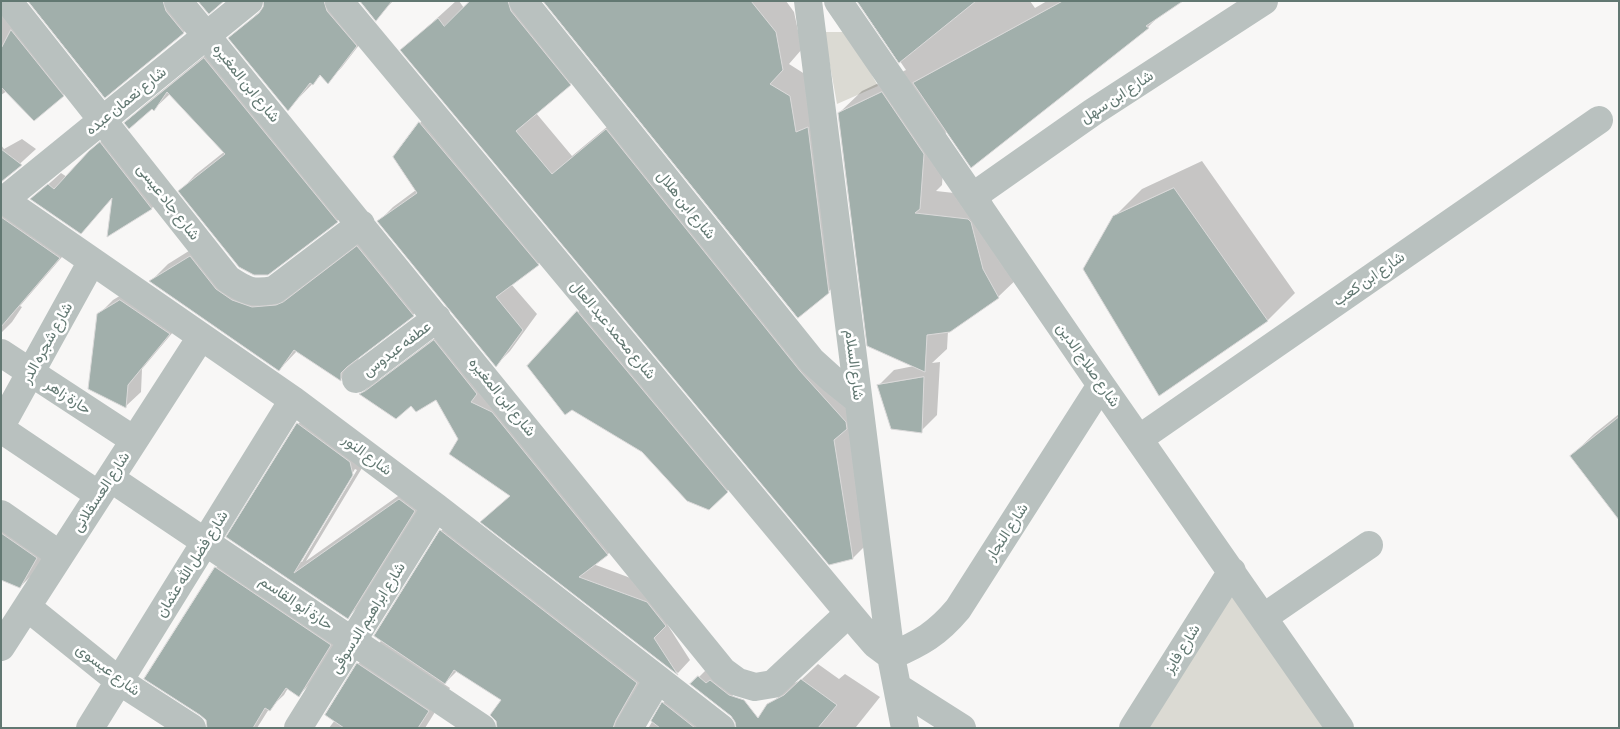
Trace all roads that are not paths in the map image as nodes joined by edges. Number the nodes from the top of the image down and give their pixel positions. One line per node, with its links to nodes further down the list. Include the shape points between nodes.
1 (8, 1): 10 (street, شارع جاد عيسى)
2 (178, 1): 9 (street, شارع ابن المغيره)
3 (249, 1): 9 (street, شارع نعمان عبده)
4 (339, 1): 35 (street, شارع محمد عبد العال)
5 (523, 1): 23 (street, شارع ابن هلال, via 812,361)
6 (808, 1): 23 (street, شارع السلام)
7 (838, 1): 12 (street, شارع صلاح الدين)
8 (1264, 1): 12 (street, شارع ابن سهل, via 1093,112)
9 (207, 36): 10 (street, شارع نعمان عبده); 14 (street, شارع ابن المغيره)
10 (103, 119): 13 (street, شارع نعمان عبده); 14 (street, شارع جاد عيسى, via 228,279 242,288 258,293 274,290)
11 (1599, 120): 25 (street, شارع ابن كعب)
12 (972, 197): 21 (street, شارع صلاح الدين)
13 (2, 199): 15 (street, شارع النور)
14 (361, 224): 16 (street, شارع ابن المغيره)
15 (92, 261): 17 (street, شارع النور); 19 (street, شارع شجره الدر)
16 (438, 318): 20 (street, عطفه عبدوس); 35 (street, شارع ابن المغيره, via 723,671 738,682 756,687 773,684)
17 (201, 337): 22 (street, شارع النور); 26 (street, شارع العسقلانى)
18 (1, 353): 19 (street, حارة زاهر)
19 (31, 372): 24 (street, شارع شجره الدر); 26 (street, حارة زاهر)
20 (356, 379)
21 (1101, 384): 25 (street, شارع صلاح الدين); 39 (street, شارع النجار, via 958,609 944,626 920,644)
22 (293, 400): 28 (street, شارع النور); 30 (street, شارع فضل الله عثمان)
23 (858, 400): 39 (street, شارع السلام)
24 (1, 427): 27 (street, حارة أبو القاسم)
25 (1140, 438): 33 (street, شارع صلاح الدين)
26 (134, 440): 27 (street, شارع العسقلانى)
27 (104, 486): 30 (street, حارة أبو القاسم); 32 (street, شارع العسقلانى)
28 (436, 507): 38 (street, شارع ابراهيم الدسوقى); 40 (street, شارع النور)
29 (1, 514): 32 (street)
30 (205, 542): 38 (street, حارة أبو القاسم); 41 (street, شارع فضل الله عثمان)
31 (1369, 545): 36 (street)
32 (60, 555): 34 (street, شارع العسقلانى)
33 (1232, 571): 36 (street, شارع صلاح الدين); 51 (street, شارع فايز)
34 (27, 607): 37 (street, شارع العسقلانى); 41 (street, شارع عيسوى)
35 (849, 613): 39 (street, شارع محمد عبد العال)
36 (1264, 617): 52 (street, شارع صلاح الدين)
37 (3, 641)
38 (354, 642): 45 (street, شارع ابراهيم الدسوقى); 46 (street, حارة أبو القاسم)
39 (891, 656): 42 (street, شارع السلام)
40 (658, 679): 47 (street); 48 (street, شارع النور)
41 (119, 681): 43 (street, شارع فضل الله عثمان); 44 (street, شارع عيسوى)
42 (898, 688): 49 (street, شارع السلام); 50 (street)
43 (90, 728)
44 (192, 728)
45 (298, 728)
46 (482, 728)
47 (629, 728)
48 (721, 728)
49 (905, 728)
50 (962, 728)
51 (1133, 728)
52 (1340, 728)

